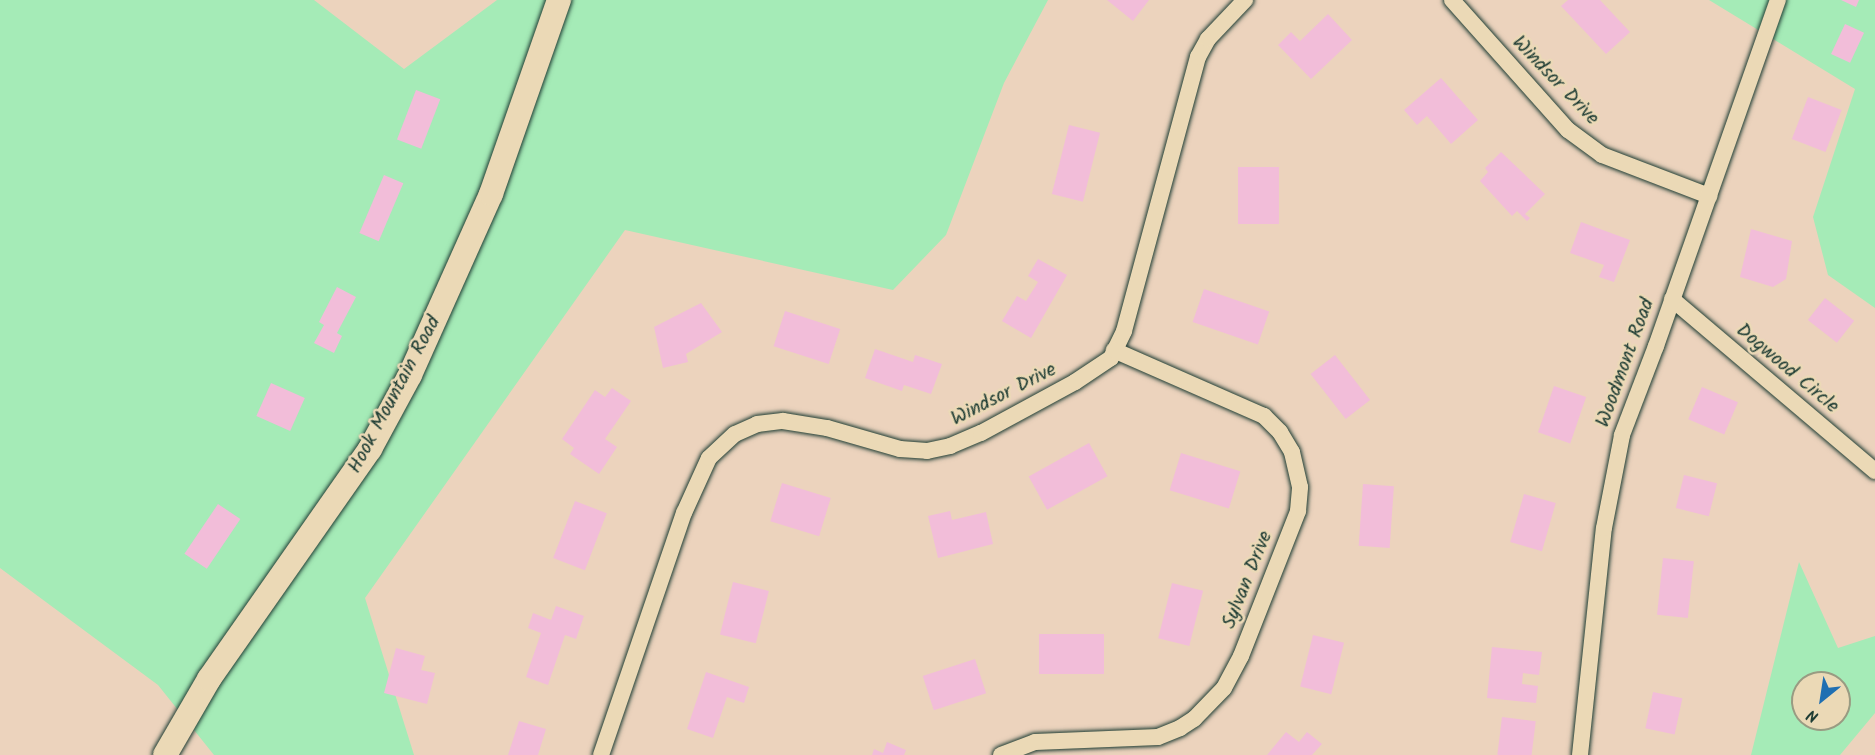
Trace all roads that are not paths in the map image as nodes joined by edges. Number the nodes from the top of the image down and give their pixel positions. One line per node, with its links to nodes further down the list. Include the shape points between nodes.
1 (559, 0): 9 (street, Hook Mountain Road, via 491,194 410,375 370,449 209,678)
2 (1245, 0): 7 (street, Windsor Drive, via 1208,39 1198,57 1124,331)
3 (1452, 0): 5 (street, Windsor Drive, via 1568,130 1602,155)
4 (1778, 0): 5 (street, Woodmont Road)
5 (1709, 196): 6 (street, Woodmont Road)
6 (1672, 298): 8 (street, Dogwood Circle); 12 (street, Woodmont Road, via 1622,435 1614,468)
7 (1114, 350): 10 (street, Windsor Drive, via 1111,358 1075,382 950,446 900,449 827,428 783,421 757,424 735,434 709,458 684,513); 11 (street, Sylvan Drive, via 1264,416 1292,452 1300,487 1298,511 1241,656 1224,688 1194,718 1158,737 1035,742)
8 (1875, 471)
9 (165, 755)
10 (601, 755)
11 (1001, 755)
12 (1580, 755)

